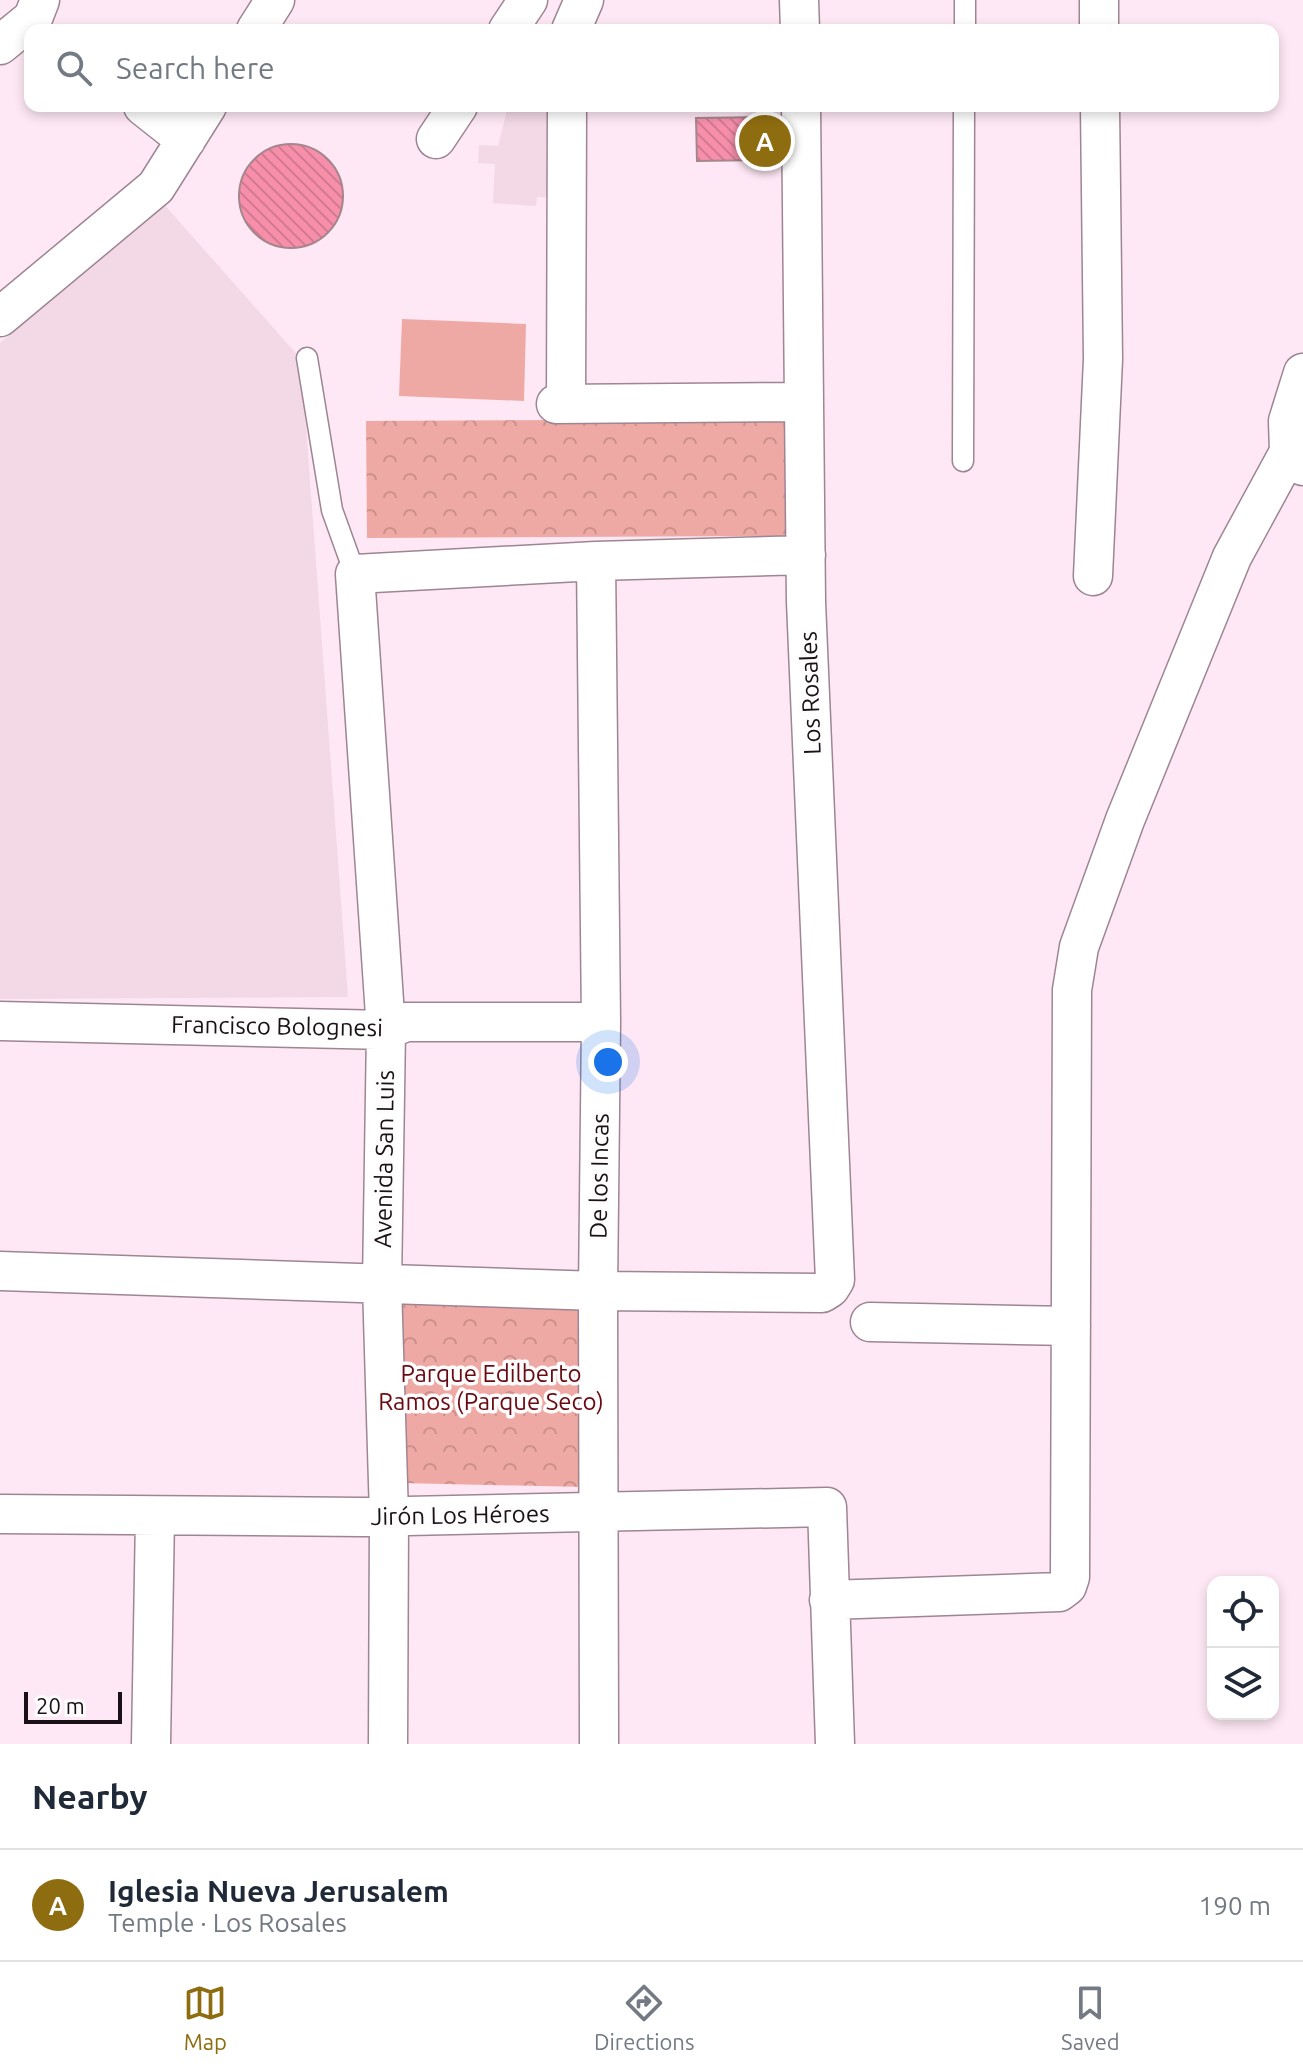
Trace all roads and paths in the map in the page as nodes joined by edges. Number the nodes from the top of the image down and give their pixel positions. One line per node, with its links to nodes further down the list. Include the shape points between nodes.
1 (275, 0): 7 (street)
2 (528, 0): 8 (street)
3 (584, 0): 9 (street)
4 (799, 0): 10 (street)
5 (965, 0): 11 (lane)
6 (1099, 0): 12 (street)
7 (260, 24)
8 (512, 24)
9 (574, 24)
10 (800, 24)
11 (965, 24)
12 (1099, 24)
13 (24, 28): 14 (street)
14 (0, 45)
15 (151, 112): 23 (street)
16 (203, 112): 23 (street)
17 (454, 112): 22 (street)
18 (567, 112): 27 (street, via 561,404)
19 (801, 112): 27 (street, Los Rosales)
20 (964, 112): 29 (lane)
21 (1100, 112): 33 (street, via 1103,359)
22 (436, 139)
23 (186, 140): 24 (street, via 156,187)
24 (0, 317)
25 (307, 358): 32 (lane, via 332,510)
26 (1303, 373): 28 (street, via 1288,421)
27 (804, 402): 30 (street, Los Rosales)
28 (1296, 459): 41 (street, via 1232,557 1079,947 1072,990)
29 (963, 461)
30 (806, 555): 31 (street); 39 (street, Los Rosales, via 835,1280 822,1293)
31 (596, 561): 32 (street); 35 (street, De los Incas)
32 (355, 574): 36 (street, Avenida San Luis)
33 (1093, 576)
34 (0, 1021): 36 (street, Francisco Bolognesi)
35 (601, 1022): 36 (street, Francisco Bolognesi, via 406,1022); 39 (street, De los Incas)
36 (386, 1030): 38 (street, Avenida San Luis)
37 (0, 1271): 38 (street)
38 (382, 1285): 39 (street); 45 (street, Avenida San Luis)
39 (598, 1291): 42 (street, De los Incas)
40 (870, 1322): 41 (street)
41 (1071, 1326): 46 (street, via 1067,1586 1059,1592)
42 (598, 1511): 45 (street, Jirón Los Héroes); 46 (street, Jirón Los Héroes, via 827,1507); 49 (street, De los Incas)
43 (0, 1514): 44 (street, Jirón Los Héroes)
44 (155, 1516): 45 (street, Jirón Los Héroes); 47 (street)
45 (389, 1516): 48 (street, Avenida San Luis)
46 (829, 1600): 50 (street)
47 (151, 1744)
48 (388, 1744)
49 (599, 1744)
50 (835, 1744)

